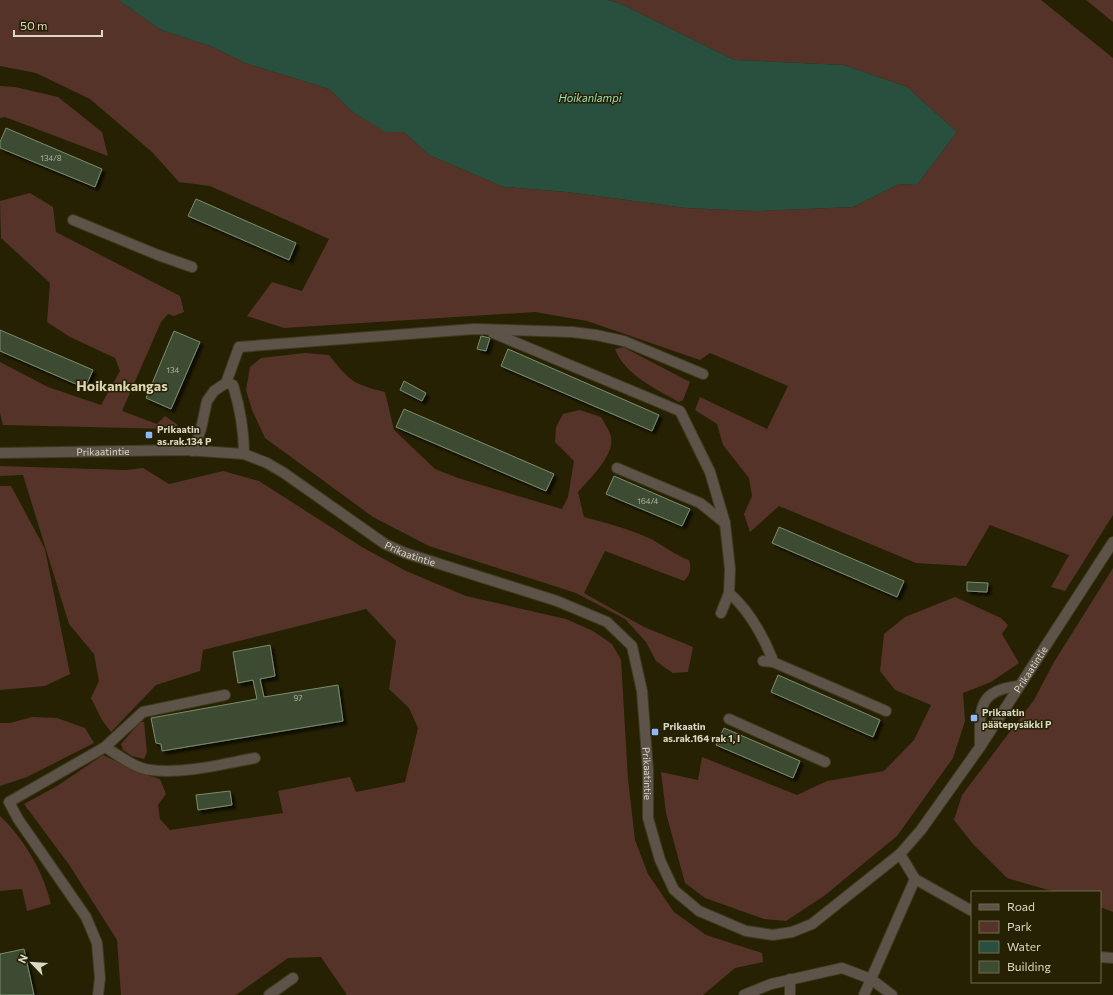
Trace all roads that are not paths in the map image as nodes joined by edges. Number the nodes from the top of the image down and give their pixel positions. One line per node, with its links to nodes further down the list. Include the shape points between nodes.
1 (73, 220): 2 (street)
2 (192, 267)
3 (486, 330): 4 (street, via 596,334 624,341); 5 (street, via 239,347); 10 (street, via 680,411 710,472)
4 (703, 374)
5 (226, 383): 6 (street, via 214,390 207,401 202,429); 8 (street, via 232,385 239,404 244,429)
6 (193, 451): 7 (street, Prikaatintie); 8 (street, Prikaatintie)
7 (0, 453)
8 (244, 454): 23 (street, Prikaatintie, via 284,473 385,544 405,554 557,601 607,622 632,646 642,691 648,770 648,818 660,860 674,890 699,911 746,931 774,935 792,932 812,924)
9 (617, 468): 10 (street, via 700,503)
10 (725, 523): 12 (street)
11 (1113, 542): 14 (street, Prikaatintie)
12 (730, 593): 13 (street); 16 (street, via 764,639 768,660)
13 (721, 613)
14 (1019, 686): 18 (street, Prikaatintie); 18 (street, via 995,691 984,701 980,713)
15 (225, 695): 19 (street, via 143,712)
16 (886, 712)
17 (729, 719): 21 (street)
18 (980, 746): 23 (street, Prikaatintie, via 921,830)
19 (105, 747): 20 (street, via 150,770 186,770); 22 (street)
20 (255, 758)
21 (825, 762)
22 (5, 803): 31 (street, via 86,917 97,942 100,978)
23 (900, 854): 24 (street)
24 (915, 879): 25 (street); 30 (street)
25 (971, 910)
26 (1101, 957): 27 (street)
27 (1113, 958)
28 (294, 978): 32 (street)
29 (790, 979): 30 (street, via 842,968); 33 (street); 34 (street)
30 (871, 979): 35 (street); 36 (street)
31 (98, 995)
32 (269, 995)
33 (744, 995)
34 (790, 995)
35 (864, 995)
36 (892, 995)

